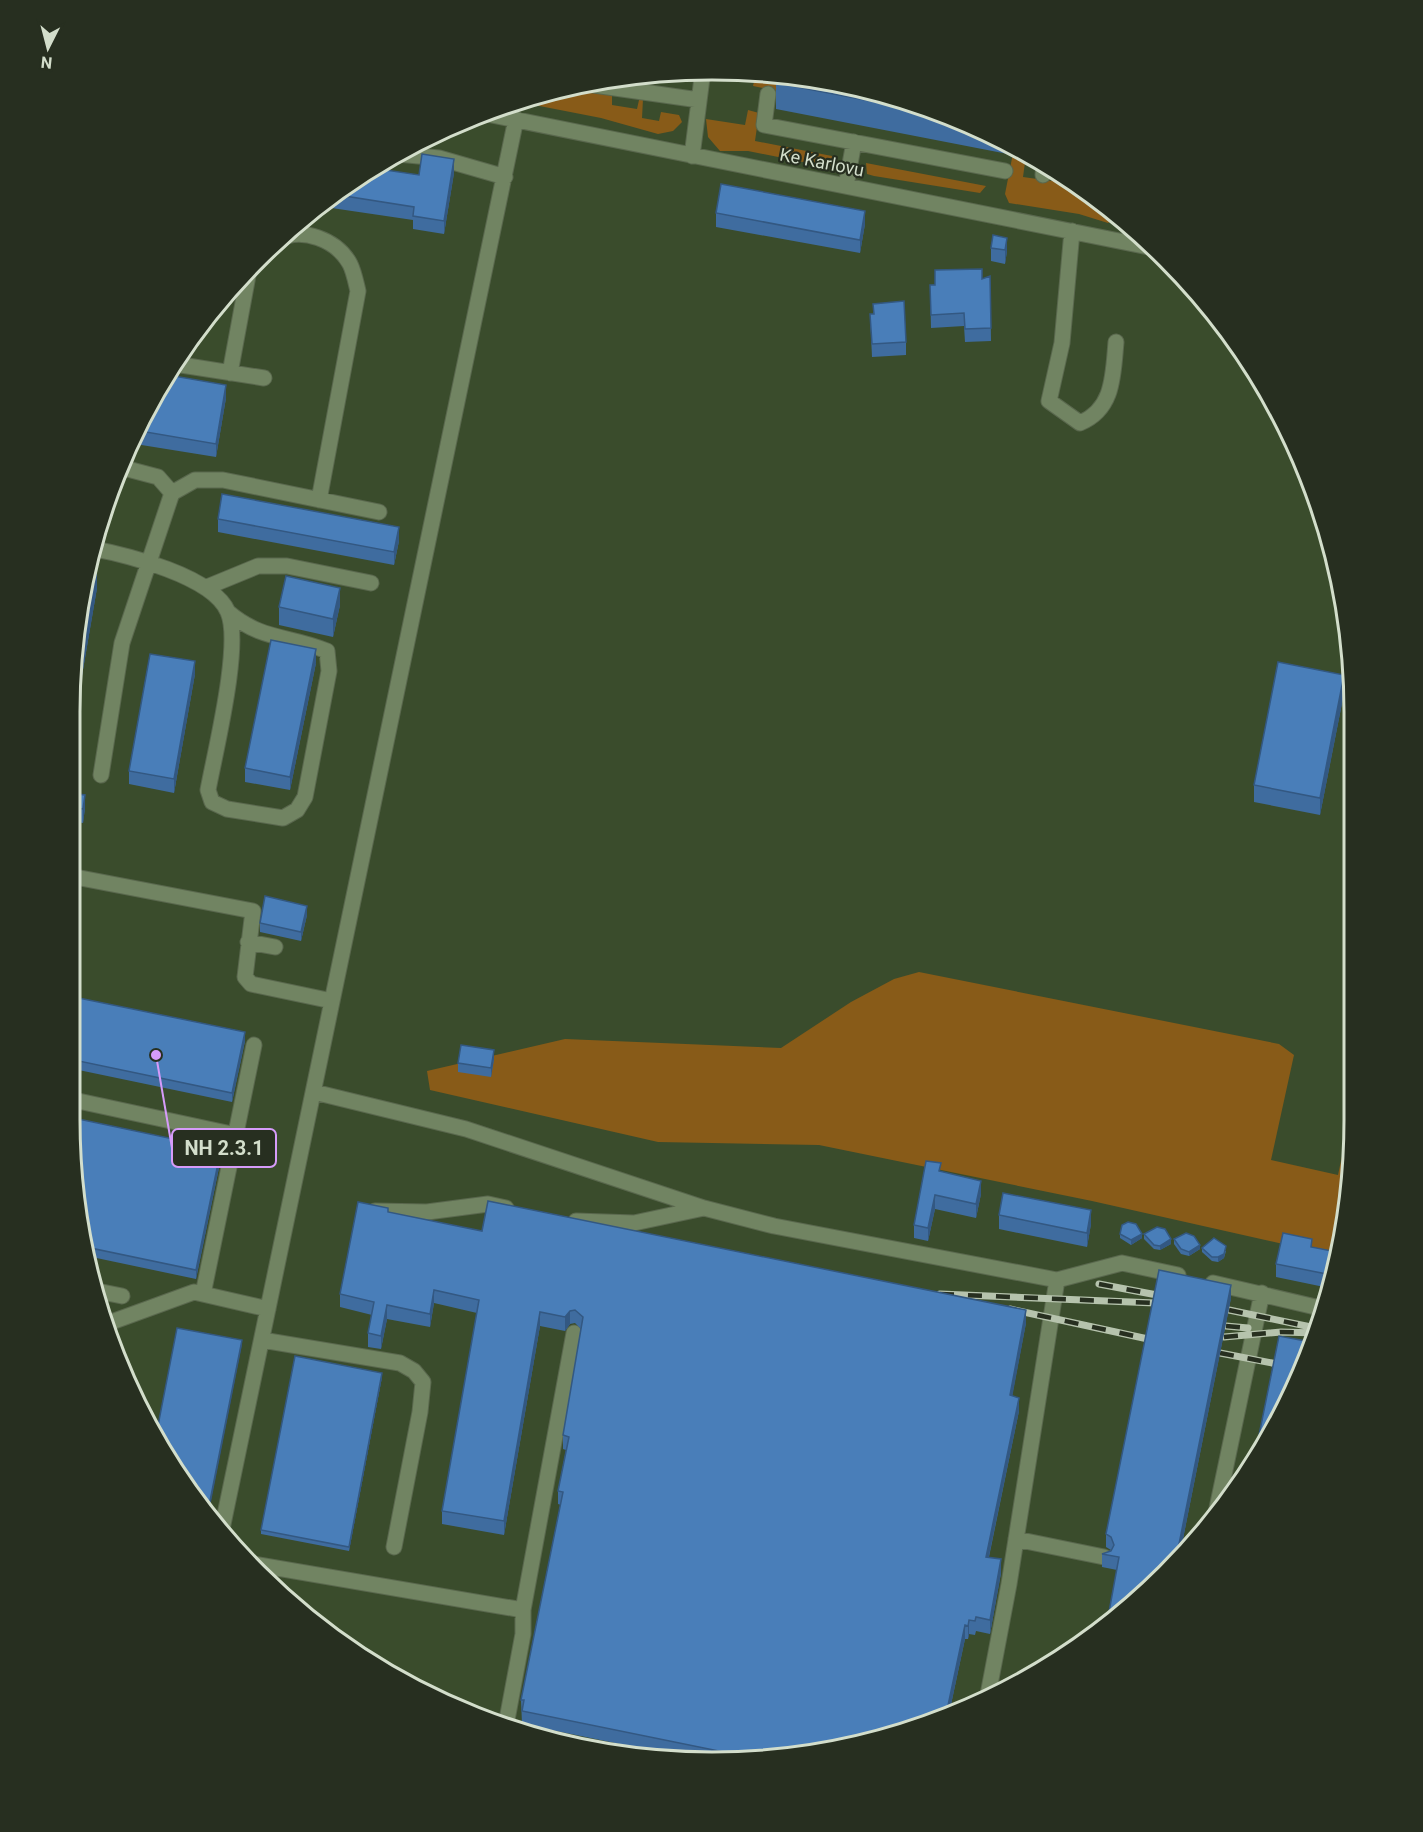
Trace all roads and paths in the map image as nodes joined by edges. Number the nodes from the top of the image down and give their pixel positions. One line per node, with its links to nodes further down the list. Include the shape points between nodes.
1 (702, 80): 4 (street)
2 (613, 88): 4 (street)
3 (768, 94): 7 (street, via 764,125)
4 (699, 100): 9 (street)
5 (500, 116): 6 (street, Ke Karlovu)
6 (516, 119): 9 (street, Ke Karlovu); 11 (street)
7 (854, 142): 10 (street); 12 (street)
8 (412, 155): 11 (street, via 439,158)
9 (692, 156): 12 (street, Ke Karlovu)
10 (1005, 171)
11 (505, 177): 34 (street)
12 (846, 186): 13 (street, Ke Karlovu)
13 (1072, 231): 15 (street, Ke Karlovu); 17 (street, via 1062,343 1049,401 1080,423 1095,417 1112,386)
14 (296, 235): 23 (street, via 309,235 333,244 350,264 358,291)
15 (1127, 235)
16 (246, 284): 19 (street)
17 (1116, 342)
18 (183, 365): 19 (street)
19 (230, 373): 20 (street)
20 (264, 378)
21 (128, 469): 22 (street, via 158,477)
22 (172, 492): 23 (street, via 195,480 223,480); 26 (street)
23 (320, 500): 24 (street)
24 (379, 512)
25 (101, 550): 26 (street)
26 (149, 564): 28 (street); 30 (street, via 122,643)
27 (371, 583): 28 (street, via 288,566 258,566)
28 (207, 587): 29 (street)
29 (228, 612): 29 (street, via 234,643 208,790 212,802 227,809 283,818 297,810 305,797 329,671 327,651 256,632)
30 (101, 775)
31 (80, 878): 32 (street, via 253,911)
32 (248, 942): 33 (street); 34 (street, via 243,970 251,984)
33 (275, 947)
34 (332, 1001): 36 (street)
35 (254, 1045): 38 (street)
36 (314, 1092): 39 (street, via 466,1129); 49 (street)
37 (80, 1102): 38 (street)
38 (236, 1135): 46 (street)
39 (704, 1208): 42 (street, via 634,1223 589,1224); 43 (street, via 774,1226)
40 (375, 1210): 41 (street, via 427,1212 488,1204)
41 (522, 1211)
42 (555, 1217)
43 (1057, 1280): 45 (street, via 1122,1263); 55 (street)
44 (103, 1292): 47 (street)
45 (1262, 1293): 48 (street); 53 (street)
46 (204, 1294): 49 (street); 50 (street, via 194,1292)
47 (122, 1296)
48 (1315, 1307)
49 (268, 1309): 52 (street)
50 (112, 1322)
51 (574, 1333): 59 (street)
52 (262, 1340): 54 (street); 56 (street, via 400,1364 414,1371 423,1382)
53 (1220, 1496)
54 (224, 1522)
55 (1016, 1539): 57 (street); 60 (street)
56 (394, 1547)
57 (1104, 1557)
58 (264, 1566): 59 (street)
59 (523, 1610): 61 (street, via 524,1634)
60 (989, 1688)
61 (507, 1719)

